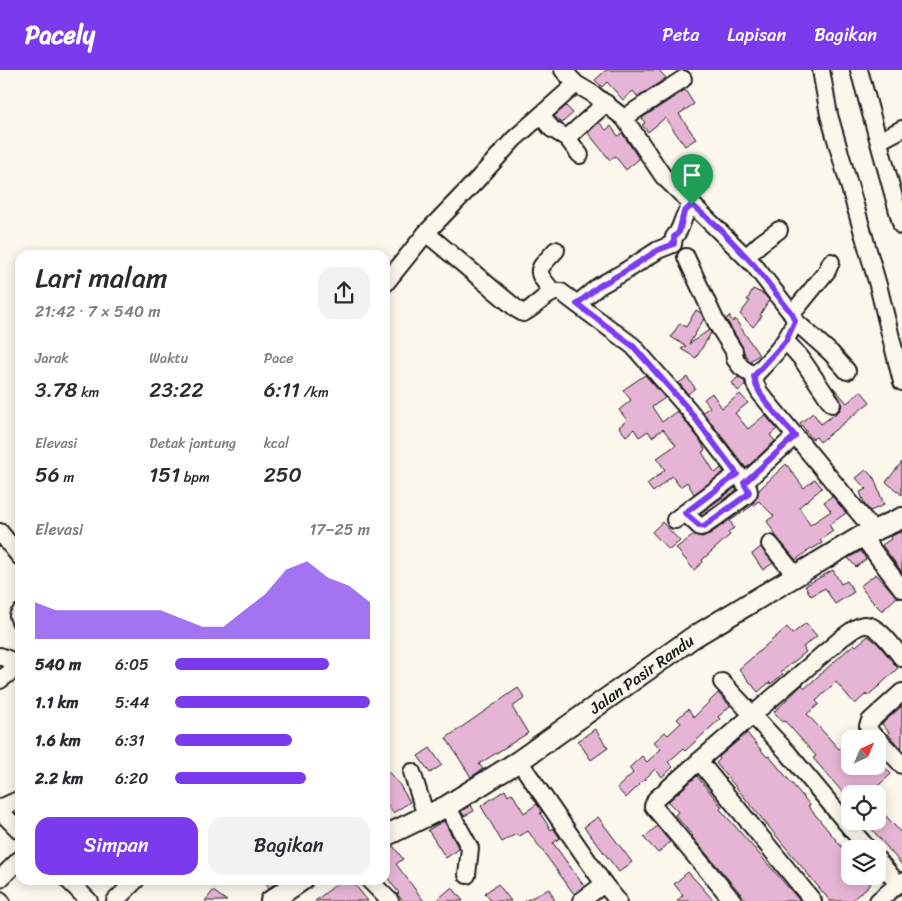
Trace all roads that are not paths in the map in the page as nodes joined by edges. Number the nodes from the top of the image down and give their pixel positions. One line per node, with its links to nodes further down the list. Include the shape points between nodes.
1 (562, 70): 5 (street)
2 (821, 70): 28 (street, via 829,114)
3 (859, 70): 11 (street)
4 (683, 79): 8 (street)
5 (576, 84): 6 (street); 7 (street)
6 (606, 103): 8 (street); 10 (street)
7 (541, 116): 10 (street); 16 (street, via 514,139)
8 (624, 118): 13 (street, via 663,176)
9 (902, 128): 11 (street)
10 (566, 138): 12 (street)
11 (879, 141): 14 (street)
12 (580, 155)
13 (692, 205): 19 (street); 23 (street, via 684,212 674,244 658,250 599,286)
14 (902, 226)
15 (778, 230): 19 (street)
16 (426, 233): 21 (street); 22 (street, via 523,313)
17 (556, 250): 22 (street, via 539,272)
18 (686, 256): 27 (street, via 717,324 734,351 735,359)
19 (746, 256): 24 (street)
20 (832, 262): 24 (street)
21 (390, 278)
22 (553, 292): 23 (street, via 561,292)
23 (577, 304): 31 (street, via 633,346 689,410)
24 (794, 318): 25 (street); 26 (street)
25 (786, 341): 27 (street); 29 (street)
26 (847, 371)
27 (754, 376): 30 (street, via 760,393)
28 (902, 382)
29 (832, 404)
30 (795, 436): 31 (street); 34 (street)
31 (741, 479): 31 (street, via 680,517 704,526 747,495 749,492)
32 (902, 518): 34 (main road, Jalan Pasir Randu)
33 (0, 532): 36 (street)
34 (868, 533): 37 (main road, Jalan Pasir Randu); 38 (street)
35 (770, 544): 37 (street)
36 (15, 551)
37 (796, 576): 49 (main road, Jalan Pasir Randu, via 692,638)
38 (902, 589)
39 (0, 656): 41 (street)
40 (902, 658): 46 (street, via 878,630 864,625 843,637)
41 (15, 663)
42 (15, 669): 43 (street)
43 (0, 680)
44 (722, 682): 46 (street)
45 (902, 692): 47 (street, via 870,721)
46 (753, 713): 50 (street); 59 (street)
47 (870, 730)
48 (886, 748): 51 (street)
49 (519, 761): 54 (main road, Jalan Pasir Randu); 65 (street)
50 (699, 761): 76 (street, via 656,799 653,806); 77 (street)
51 (902, 765)
52 (412, 772): 56 (street)
53 (15, 802): 55 (street)
54 (448, 806): 56 (main road, Jalan Pasir Randu); 62 (street, via 470,848)
55 (0, 809): 57 (street)
56 (426, 816): 58 (main road, Jalan Pasir Randu)
57 (15, 826)
58 (390, 834)
59 (860, 840)
60 (15, 864): 63 (street)
61 (886, 868): 64 (street)
62 (467, 874)
63 (0, 879)
64 (900, 883): 78 (street)
65 (604, 884): 74 (street); 75 (street)
66 (73, 885): 71 (street)
67 (131, 885): 72 (street)
68 (295, 885): 73 (main road)
69 (374, 885): 70 (street)
70 (388, 900)
71 (89, 901)
72 (115, 901)
73 (271, 901)
74 (582, 901)
75 (618, 901)
76 (732, 901)
77 (813, 901)
78 (878, 901)

